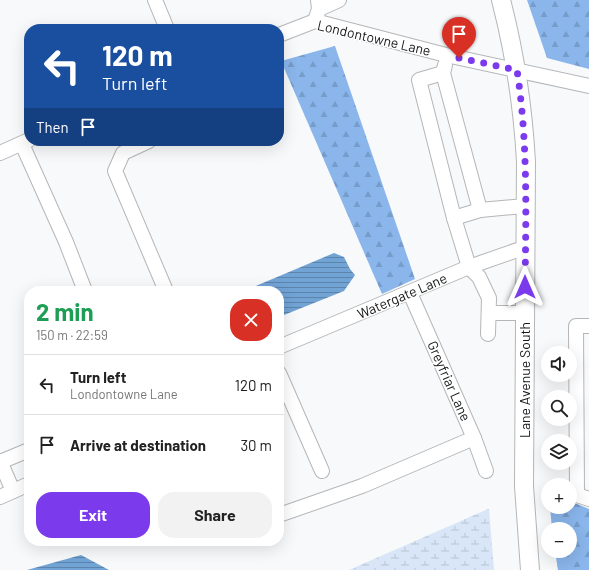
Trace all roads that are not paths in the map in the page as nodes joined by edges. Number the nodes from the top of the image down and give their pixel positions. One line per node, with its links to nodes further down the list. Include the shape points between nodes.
1 (155, 0): 5 (street)
2 (338, 0): 4 (street)
3 (501, 0): 8 (main road, Lane Avenue South)
4 (317, 10): 6 (street, Londontowne Lane); 7 (street, Londontowne Lane)
5 (165, 24)
6 (284, 32)
7 (446, 55): 8 (street, Londontowne Lane); 9 (street)
8 (517, 70): 10 (street, Londontowne Lane); 15 (main road, Lane Avenue South, via 524,117)
9 (444, 73): 16 (street); 17 (street, via 419,80)
10 (589, 86)
11 (24, 142): 14 (street)
12 (27, 146): 20 (street)
13 (138, 146): 21 (street, via 123,153 115,171)
14 (0, 153)
15 (526, 206): 16 (street); 18 (main road, Lane Avenue South)
16 (480, 210): 17 (street)
17 (454, 218): 19 (street)
18 (526, 247): 19 (street, Watergate Lane); 24 (main road, Lane Avenue South)
19 (469, 267): 22 (street, Watergate Lane); 23 (street, via 479,277 489,298)
20 (83, 286)
21 (164, 286)
22 (410, 293): 27 (street, Watergate Lane); 29 (street, Greyfriar Lane)
23 (488, 313): 24 (street); 26 (street)
24 (525, 313): 39 (main road, Lane Avenue South, via 524,486)
25 (589, 326): 37 (street, via 576,326 577,495)
26 (488, 334)
27 (284, 345)
28 (284, 384): 33 (street)
29 (474, 438): 32 (street, Greyfriar Lane); 38 (street, via 362,486)
30 (24, 452): 31 (street)
31 (0, 462): 35 (street)
32 (486, 470)
33 (322, 471)
34 (24, 486): 35 (street)
35 (13, 491): 36 (street)
36 (0, 497)
37 (589, 499)
38 (284, 513)
39 (530, 570)

